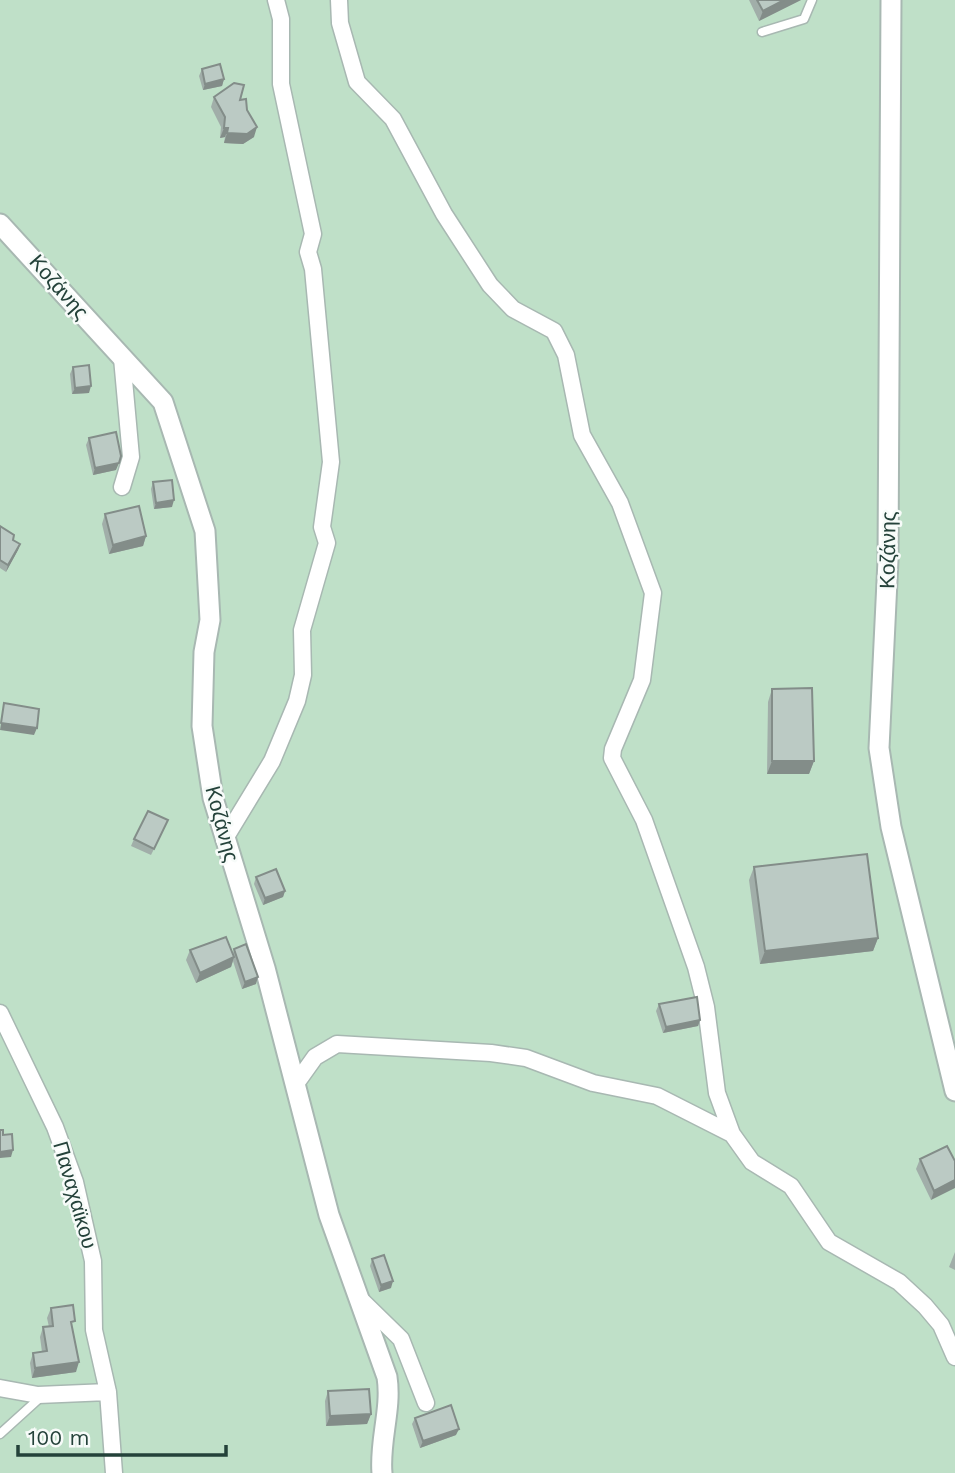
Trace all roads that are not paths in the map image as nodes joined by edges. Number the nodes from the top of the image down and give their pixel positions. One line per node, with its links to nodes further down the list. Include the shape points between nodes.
1 (276, 0): 9 (street, via 281,19 281,84 313,233 308,252 331,463 322,527 327,543 302,630 303,675 297,701 272,761)
2 (340, 0): 13 (street, via 340,23 357,82 393,119 444,214 490,285 513,309 558,337 568,363 582,435 620,502 651,586 653,604 642,680 612,758 644,820 696,967 706,1007 715,1085)
3 (812, 0): 5 (lane, via 804,19)
4 (891, 0): 12 (street, Κοζάνης, via 888,560 879,748 891,827)
5 (762, 32)
6 (0, 224): 7 (street, Κοζάνης)
7 (122, 358): 8 (street, via 131,457); 9 (street, Κοζάνης, via 166,410 205,531 210,620 204,652 202,726)
8 (122, 487)
9 (224, 839): 11 (street, Κοζάνης, via 265,968)
10 (0, 1013): 17 (street, Παναχαϊκου, via 55,1127 75,1182 93,1261 94,1330)
11 (295, 1085): 13 (street, via 315,1057 337,1044 491,1053 526,1058 593,1083 657,1096); 14 (street, Κοζάνης, via 329,1215)
12 (955, 1091)
13 (732, 1134): 15 (street, via 752,1162 791,1186 829,1242 899,1282 925,1306 941,1325)
14 (359, 1298): 19 (street, via 401,1339); 22 (street, Κοζάνης, via 389,1386 380,1454)
15 (955, 1357)
16 (0, 1388): 18 (street)
17 (108, 1392): 18 (street); 21 (street, Παναχαϊκου)
18 (43, 1395): 20 (lane)
19 (426, 1403)
20 (0, 1434)
21 (114, 1473)
22 (382, 1473)

